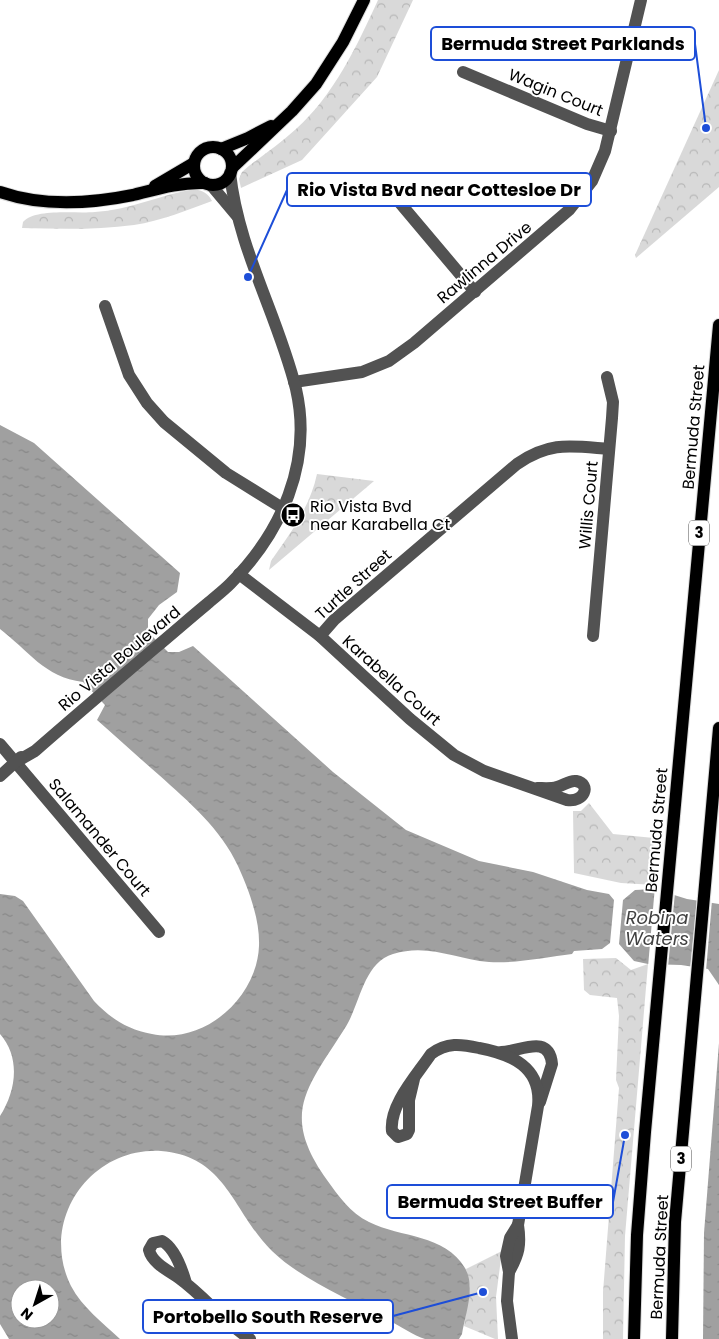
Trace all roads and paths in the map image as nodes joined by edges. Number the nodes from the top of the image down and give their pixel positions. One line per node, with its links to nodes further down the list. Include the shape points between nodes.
1 (364, 0): 4 (main road, via 321,77)
2 (641, 0): 5 (street, Rawlinna Drive)
3 (463, 72): 5 (street, Wagin Court)
4 (280, 121): 6 (main road); 8 (main road)
5 (611, 131): 14 (street, Rawlinna Drive, via 592,181 569,210)
6 (221, 149): 7 (main road, via 206,148 197,154); 8 (main road, via 230,157)
7 (194, 163): 9 (main road, via 196,175); 11 (main road)
8 (231, 171): 9 (main road, via 222,182); 13 (street, Rio Vista Boulevard)
9 (208, 184): 11 (main road, via 179,184); 13 (street, Rio Vista Boulevard)
10 (384, 184): 14 (street)
11 (146, 191): 12 (main road, via 108,199 58,203)
12 (0, 192)
13 (237, 216): 18 (street, Rio Vista Boulevard)
14 (475, 292): 18 (street, Rawlinna Drive, via 389,361 362,372)
15 (105, 306): 20 (street, via 129,375 147,403 226,473)
16 (719, 325): 38 (main road, Bermuda Street / 3, via 637,1235)
17 (607, 377): 19 (street, Willis Court, via 613,402)
18 (294, 382): 20 (street, Rio Vista Boulevard, via 300,412 299,450)
19 (609, 449): 22 (street, Turtle Street, via 554,447 529,455 334,620); 23 (street, Willis Court)
20 (284, 509): 21 (street, Rio Vista Boulevard, via 265,543)
21 (239, 574): 22 (street, Karabella Court); 26 (street, Rio Vista Boulevard)
22 (320, 636): 28 (street, Karabella Court, via 454,756 484,771)
23 (593, 636)
24 (719, 728): 39 (main road, Bermuda Street / 3, via 675,1222)
25 (0, 744): 26 (street, Salamander Court)
26 (16, 762): 27 (street, Rio Vista Boulevard); 29 (street, Salamander Court)
27 (0, 776)
28 (537, 788)
29 (159, 932)
30 (538, 1046): 31 (street); 32 (street, via 524,1053); 34 (street, via 552,1057)
31 (497, 1052): 32 (street); 33 (street, via 463,1045 444,1046 431,1054)
32 (524, 1066): 34 (street, via 537,1088)
33 (414, 1079)
34 (538, 1106): 37 (street, via 518,1225 510,1238 506,1256)
35 (186, 1283): 36 (street)
36 (250, 1339)
37 (512, 1339)
38 (634, 1339)
39 (672, 1339)

